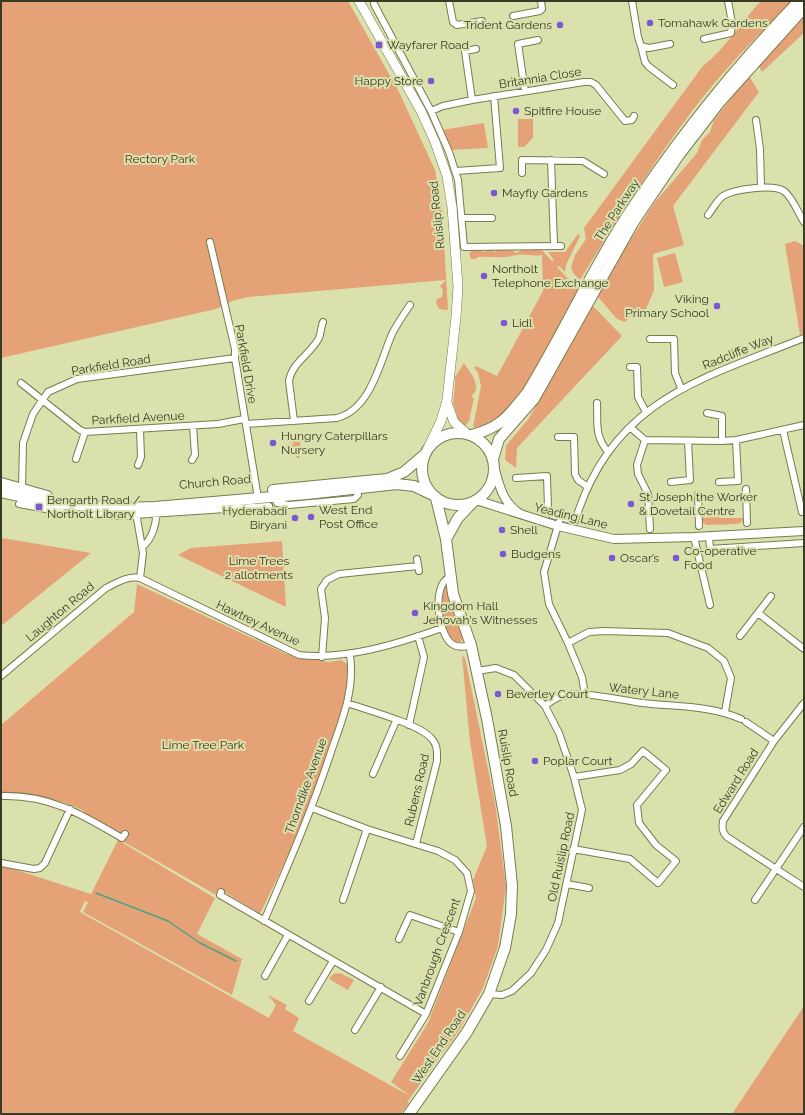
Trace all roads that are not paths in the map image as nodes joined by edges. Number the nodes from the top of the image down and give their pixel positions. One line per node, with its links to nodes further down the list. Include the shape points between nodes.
1 (449, 1): 10 (street, via 453,22 457,25)
2 (541, 1): 9 (street, via 540,11)
3 (632, 1): 14 (street)
4 (728, 1): 11 (street, via 732,20 731,33)
5 (799, 1): 37 (main road, The Parkway, via 739,66 673,149 625,219)
6 (376, 3): 7 (street); 20 (street)
7 (361, 5): 28 (main road, Ruislip Road, via 421,111 435,142 447,176)
8 (804, 8): 37 (main road, The Parkway, via 719,103 679,155)
9 (513, 16)
10 (482, 21)
11 (704, 39)
12 (538, 40): 17 (street, via 518,44)
13 (670, 44): 14 (street, via 649,48)
14 (641, 46): 16 (street, via 648,66)
15 (476, 49): 19 (street, via 465,51)
16 (673, 84)
17 (525, 91): 18 (street, Britannia Close); 21 (street, Britannia Close, via 591,82 625,121 632,120)
18 (494, 96): 19 (street, Britannia Close); 24 (street, via 500,168)
19 (472, 100): 20 (street, Britannia Close)
20 (431, 111): 24 (street)
21 (634, 116)
22 (756, 120): 27 (street)
23 (551, 160): 25 (street, via 522,160); 26 (street, via 583,161); 35 (street)
24 (456, 171): 29 (street)
25 (522, 173)
26 (604, 174)
27 (761, 187): 30 (street, via 725,195); 33 (street, via 772,187 785,192)
28 (452, 207): 29 (street); 47 (main road, Ruislip Road, via 458,286)
29 (462, 207): 31 (street)
30 (708, 215)
31 (463, 218): 32 (street); 35 (street, via 464,247)
32 (492, 218)
33 (804, 222)
34 (210, 242): 43 (street, Parkfield Drive)
35 (554, 245): 36 (street)
36 (561, 246)
37 (599, 272): 39 (main road, The Parkway)
38 (410, 305): 52 (street, Parkfield Avenue, via 394,329 372,386 349,413 337,418)
39 (579, 309): 60 (main road, The Parkway, via 513,410 496,427); 70 (main road, The Parkway, via 534,399 499,439)
40 (323, 322): 52 (street, via 318,338 290,375)
41 (804, 338): 46 (street, Radcliffe Way)
42 (650, 339): 46 (street, via 674,339 676,374)
43 (235, 358): 48 (street, Parkfield Road, via 77,379 48,392); 53 (street, Parkfield Drive)
44 (630, 367): 50 (street, via 637,368 638,397)
45 (21, 383): 48 (street, Parkfield Avenue)
46 (681, 388): 50 (street, Radcliffe Way)
47 (447, 400): 60 (main road, Ruislip Road, via 451,418); 66 (main road, Ruislip Road, via 441,421)
48 (43, 401): 59 (street, Parkfield Avenue); 77 (street, Parkfield Road, via 33,414 22,443)
49 (598, 403): 67 (street, via 598,436)
50 (646, 412): 56 (street, Radcliffe Way)
51 (707, 413): 65 (street, via 722,416)
52 (294, 421): 53 (street, Parkfield Avenue)
53 (245, 422): 55 (street, Parkfield Avenue); 80 (street, Parkfield Drive)
54 (804, 425): 58 (street)
55 (194, 426): 57 (street, Parkfield Avenue); 69 (street, via 195,455)
56 (630, 427): 62 (street); 67 (street, Radcliffe Way)
57 (140, 430): 59 (street, Parkfield Avenue); 71 (street, via 141,458)
58 (783, 430): 63 (street); 87 (street)
59 (85, 432): 68 (street)
60 (469, 434): 66 (main road, via 452,433 442,436); 70 (main road, via 481,441)
61 (558, 437): 76 (street, via 574,437 575,474 578,480)
62 (645, 440): 64 (street); 93 (street, via 637,465 638,474 648,494)
63 (736, 440): 65 (street); 74 (street, via 738,481)
64 (688, 441): 65 (street); 73 (street, via 690,480)
65 (722, 441)
66 (426, 451): 80 (main road, Church Road, via 404,472 387,479); 82 (main road, via 422,467 423,480)
67 (608, 452): 76 (street, Radcliffe Way)
68 (76, 459)
69 (192, 460)
70 (493, 462): 83 (main road, via 490,485 485,494); 88 (street, Yeading Lane, via 505,499 513,509)
71 (138, 466)
72 (516, 478): 89 (street, via 547,476 548,508 552,515)
73 (671, 482)
74 (719, 482)
75 (1, 483): 77 (main road, Church Road)
76 (588, 487): 89 (street, Radcliffe Way, via 575,521)
77 (22, 489): 80 (main road, Church Road, via 69,499 120,501)
78 (746, 490): 90 (street)
79 (1, 492): 85 (main road, Church Road, via 68,505)
80 (256, 492)
81 (698, 495): 92 (street)
82 (434, 496): 83 (main road, via 447,504); 86 (main road, Church Road, via 418,487 402,484 272,501); 97 (main road, Ruislip Road)
83 (474, 501): 88 (street, Yeading Lane); 97 (main road, via 458,518)
84 (19, 504): 85 (street, Church Road, via 99,516)
85 (136, 511): 86 (main road, Church Road); 99 (street)
86 (156, 511): 99 (street, via 154,529)
87 (802, 512)
88 (525, 516): 91 (street, Yeading Lane)
89 (560, 517): 91 (street)
90 (747, 523)
91 (558, 526): 96 (street, Yeading Lane, via 614,539); 109 (street, via 544,572 549,604)
92 (699, 526)
93 (650, 529)
94 (804, 531): 95 (street, Yeading Lane)
95 (709, 536): 96 (street, Yeading Lane); 98 (street, via 710,549)
96 (694, 537): 104 (street)
97 (446, 539): 101 (main road, Ruislip Road)
98 (804, 543)
99 (142, 547): 102 (street)
100 (418, 565): 113 (street, via 339,574 327,580 321,589 325,618)
101 (450, 576): 106 (street, via 440,585 438,594); 110 (main road, Ruislip Road, via 457,608)
102 (140, 578): 113 (street, Hawtrey Avenue, via 287,651); 115 (street, Laughton Road, via 124,579 106,588)
103 (771, 596): 105 (street)
104 (710, 605)
105 (758, 613): 108 (street); 111 (street)
106 (442, 628): 107 (street, Hawtrey Avenue); 110 (street, via 452,644 459,647)
107 (418, 636): 112 (street, Hawtrey Avenue); 122 (street, via 424,657)
108 (740, 636)
109 (568, 643): 116 (street, via 582,677); 120 (street, via 589,632 661,632 708,648 724,661 731,678)
110 (471, 645): 114 (main road, Ruislip Road)
111 (804, 649)
112 (350, 655): 113 (street, Hawtrey Avenue); 117 (street, Thorndike Avenue, via 352,679)
113 (322, 657)
114 (477, 671): 119 (street, Old Ruislip Road, via 496,668 514,675); 149 (main road, Ruislip Road, via 506,826 512,884 511,914 505,948)
115 (1, 676)
116 (585, 695): 119 (street, Watery Lane, via 566,695 552,700); 120 (street, Watery Lane, via 652,704 693,706)
117 (347, 703): 121 (street, Rubens Road); 127 (street, Thorndike Avenue)
118 (804, 703): 123 (street, Edward Road)
119 (545, 706): 125 (street, Old Ruislip Road, via 559,733)
120 (725, 712): 123 (street, Watery Lane)
121 (396, 721): 122 (street, Rubens Road); 124 (street)
122 (409, 725): 132 (street, Rubens Road, via 431,738 437,748 437,761)
123 (774, 741): 135 (street, Edward Road, via 722,827 727,837)
124 (373, 774)
125 (574, 777): 133 (street, Old Ruislip Road, via 582,810); 133 (street, via 620,770 631,764 643,751 666,770 637,805 639,823 656,845 676,861 658,883 630,859)
126 (1, 796): 128 (street, via 54,802)
127 (312, 808): 130 (street, Vanbrough Crescent); 142 (street, Thorndike Avenue)
128 (70, 809): 131 (street, via 122,838); 134 (street, via 45,863 40,868)
129 (804, 827): 135 (street)
130 (367, 830): 132 (street, Vanbrough Crescent); 140 (street)
131 (125, 834)
132 (416, 844): 143 (street, Vanbrough Crescent, via 438,851 454,860 467,873 471,891)
133 (573, 849): 136 (street, Old Ruislip Road)
134 (1, 863)
135 (776, 869): 137 (street, Edward Road); 141 (street)
136 (567, 884): 138 (street); 149 (street, Old Ruislip Road, via 558,923 546,950 531,972 508,993)
137 (804, 887)
138 (589, 888)
139 (221, 892): 142 (street, Vanbrough Crescent, via 220,895)
140 (343, 900)
141 (755, 900)
142 (264, 921): 144 (street, Vanbrough Crescent)
143 (459, 932): 145 (street, via 410,915); 151 (street, Vanbrough Crescent)
144 (288, 935): 146 (street, Vanbrough Crescent); 147 (street)
145 (399, 939)
146 (333, 961): 148 (street, Vanbrough Crescent); 150 (street)
147 (265, 976)
148 (381, 987): 151 (street, Vanbrough Crescent); 152 (street)
149 (489, 994): 154 (main road, West End Road, via 467,1032)
150 (309, 1001)
151 (426, 1014): 153 (street)
152 (355, 1030)
153 (400, 1056)
154 (409, 1114)

